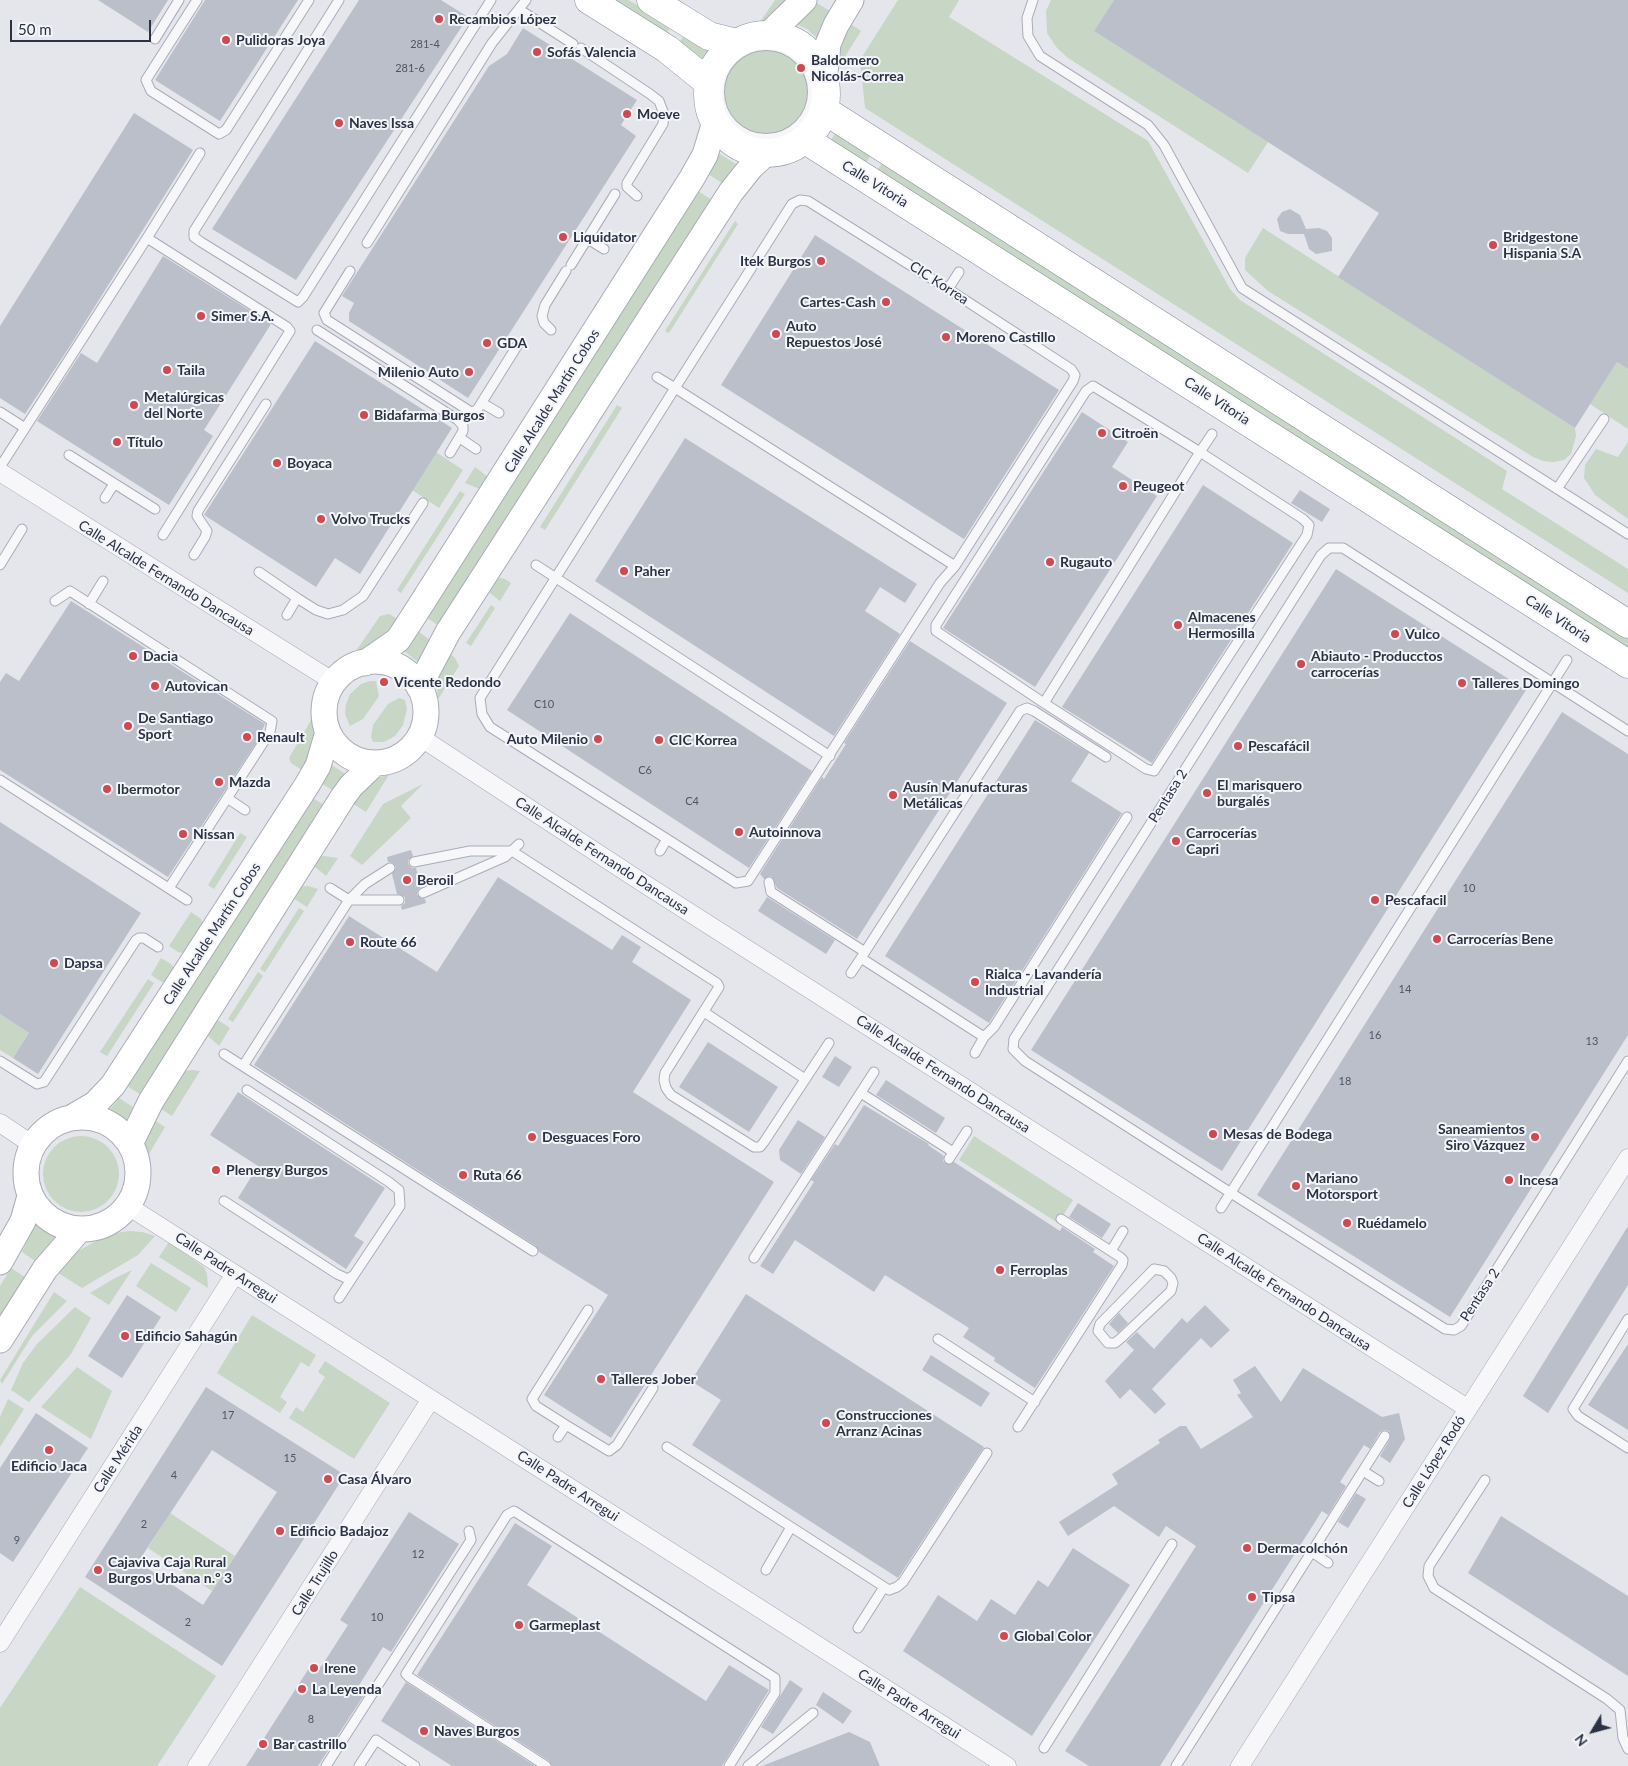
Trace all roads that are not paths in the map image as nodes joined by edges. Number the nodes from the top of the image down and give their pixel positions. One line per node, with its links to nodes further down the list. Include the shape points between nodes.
1 (179, 0): 14 (lane)
2 (197, 0): 3 (lane, via 146,80 151,91 219,134 226,130)
3 (309, 0)
4 (339, 0): 11 (lane, via 194,231 200,242 298,302)
5 (526, 0): 12 (lane)
6 (589, 0): 17 (highway, via 666,49)
7 (651, 0): 15 (highway, via 709,36)
8 (804, 0): 13 (main road)
9 (851, 0): 16 (main road, via 828,44)
10 (1033, 0): 52 (lane, via 1027,18 1028,36 1040,56 1148,125 1164,145 1242,288)
11 (490, 1)
12 (520, 10): 24 (lane, via 659,102 664,114 663,124 627,183); 27 (lane, via 492,43)
13 (768, 35): 15 (highway, via 757,35); 16 (highway, via 787,39 805,49 814,58)
14 (155, 39)
15 (737, 43): 17 (highway, via 718,61)
16 (824, 82): 18 (highway)
17 (709, 83): 19 (highway, via 708,99)
18 (824, 110): 20 (highway, via 816,127); 70 (highway)
19 (715, 122): 21 (highway, via 736,144 756,152); 72 (main road, Calle Alcalde Martín Cobos, via 705,155 692,178 398,640)
20 (804, 140): 21 (highway, via 786,150); 73 (highway, Calle Vitoria)
21 (765, 148): 21 (street, via 797,132 813,111 816,93 813,76 804,60 790,49 765,43 748,46 728,61 720,76 717,92 720,108 728,123); 76 (main road, via 731,192 453,624)
22 (200, 153): 25 (lane)
23 (615, 194): 26 (lane)
24 (637, 196)
25 (147, 238): 42 (lane); 58 (lane, via 290,331)
26 (588, 239): 28 (lane); 33 (lane, via 545,305 542,316)
27 (367, 243)
28 (604, 249)
29 (350, 270): 37 (lane, via 324,313 327,320 471,412)
30 (958, 272): 31 (lane)
31 (948, 289): 36 (lane, CIC Korrea, via 808,201 800,200 792,204); 62 (lane, CIC Korrea, via 1071,369 1075,375)
32 (317, 330): 44 (lane, via 458,420 463,426)
33 (551, 330)
34 (517, 346): 37 (lane)
35 (657, 377): 36 (lane)
36 (675, 388): 62 (lane); 64 (lane, CIC Korrea)
37 (482, 403): 40 (lane)
38 (266, 404): 59 (lane, via 198,511 197,516 207,531)
39 (0, 412): 42 (lane)
40 (499, 413)
41 (1604, 419): 52 (lane)
42 (25, 428): 49 (lane)
43 (1212, 434): 46 (lane)
44 (460, 438): 45 (lane); 47 (lane)
45 (476, 449)
46 (1200, 452): 77 (lane); 77 (lane, via 1093,386 1086,391 936,625 936,631 942,636); 77 (lane, via 1303,519 1309,525 1307,535 1154,771 1146,769)
47 (450, 453)
48 (70, 455): 51 (lane)
49 (0, 467)
50 (0, 472): 74 (street, Calle Alcalde Fernando Dancausa)
51 (114, 484): 53 (lane); 55 (lane)
52 (1557, 489): 57 (lane)
53 (105, 498)
54 (422, 503): 66 (lane, via 363,596 343,610 328,614)
55 (155, 509)
56 (22, 529): 60 (lane)
57 (1628, 534)
58 (163, 535)
59 (194, 555)
60 (0, 565)
61 (536, 566): 64 (lane)
62 (954, 566): 81 (lane, CIC Korrea)
63 (259, 572): 66 (lane)
64 (556, 578): 81 (lane); 88 (lane, CIC Korrea, via 480,698 482,714 490,727)
65 (103, 581): 68 (lane)
66 (297, 598): 69 (lane)
67 (55, 601): 68 (lane, via 70,591)
68 (89, 604): 85 (lane, via 272,721 270,732)
69 (287, 614)
70 (1628, 624)
71 (1567, 660): 75 (lane)
72 (366, 662): 74 (main road, via 344,672); 76 (main road, via 396,666)
73 (1628, 664)
74 (334, 682): 78 (main road, via 325,704)
75 (1553, 683): 79 (lane, Pentasa 2); 121 (lane); 121 (lane, Pentasa 2, via 1344,548 1329,548 1321,555 1014,1039 1013,1049 1025,1061)
76 (419, 686): 80 (main road, via 426,712)
77 (1044, 703)
78 (328, 732): 83 (main road, via 347,755); 115 (main road, Calle Alcalde Martín Cobos, via 318,766 307,785 113,1085 95,1104)
79 (1628, 732)
80 (420, 737): 83 (main road, via 401,756 389,762); 145 (street, Calle Alcalde Fernando Dancausa)
81 (830, 756): 88 (lane, CIC Korrea, via 748,881 736,883)
82 (1106, 757): 101 (lane, via 1034,711 1028,708 1020,711)
83 (375, 763): 118 (main road, via 343,797 156,1092)
84 (0, 780): 94 (lane)
85 (227, 798): 86 (lane); 94 (lane)
86 (245, 810)
87 (1127, 817): 104 (lane)
88 (667, 839): 90 (lane)
89 (516, 848): 91 (lane, via 470,851); 96 (lane, via 505,857); 103 (lane, via 714,980 719,988)
90 (660, 851)
91 (414, 862)
92 (390, 868): 98 (lane, via 365,884)
93 (769, 882): 101 (lane, via 771,892)
94 (169, 888): 97 (lane)
95 (330, 888): 98 (lane)
96 (423, 893)
97 (187, 900)
98 (349, 900): 99 (lane); 110 (lane)
99 (399, 900)
100 (158, 947): 108 (lane, via 144,938 136,940 44,1082 37,1084)
101 (862, 955): 102 (lane); 104 (lane)
102 (851, 973)
103 (704, 1012): 112 (lane); 112 (lane, via 665,1073 666,1088 671,1095 754,1147 760,1147)
104 (984, 1037): 106 (lane)
105 (830, 1044): 112 (lane)
106 (975, 1053)
107 (224, 1054): 110 (lane)
108 (0, 1061)
109 (1628, 1061): 121 (lane, Pentasa 2, via 1461,1326 1454,1330 1445,1329)
110 (243, 1066): 129 (lane)
111 (874, 1072): 114 (lane)
112 (805, 1079)
113 (247, 1090): 136 (lane, via 399,1190 400,1206)
114 (861, 1093): 117 (lane, via 951,1156); 131 (lane)
115 (71, 1118): 118 (main road, via 94,1118 106,1122); 119 (main road, via 56,1122)
116 (0, 1123): 119 (street)
117 (967, 1132)
118 (130, 1144): 124 (main road, via 138,1177 137,1188)
119 (33, 1145): 122 (main road, via 26,1166)
120 (1628, 1158): 145 (street, Calle López Rodó)
121 (1231, 1193): 125 (lane)
122 (30, 1196): 127 (main road, via 47,1218); 132 (main road, via 23,1221)
123 (224, 1201): 136 (lane, via 337,1274 348,1279)
124 (128, 1206): 127 (main road, via 114,1220 102,1226); 135 (street, Calle Padre Arregui)
125 (1221, 1208)
126 (1061, 1219): 130 (lane)
127 (79, 1230): 141 (main road, via 42,1273)
128 (1123, 1231): 130 (lane)
129 (533, 1251)
130 (1110, 1251): 144 (lane, via 1123,1260 1120,1270)
131 (754, 1258)
132 (0, 1262)
133 (1169, 1262): 134 (lane)
134 (1164, 1271): 134 (lane, via 1154,1269 1147,1273 1100,1324 1098,1331 1103,1339 1115,1343 1171,1291 1174,1283)
135 (235, 1274): 143 (street, Calle Padre Arregui); 164 (street, Calle Mérida)
136 (354, 1275): 137 (lane)
137 (339, 1298)
138 (588, 1310): 146 (lane, via 532,1399 536,1406)
139 (1628, 1320): 151 (lane, via 1573,1409 1578,1416)
140 (938, 1339): 144 (lane)
141 (0, 1340)
142 (653, 1388): 146 (lane, via 612,1449 604,1450)
143 (431, 1399): 168 (street, Calle Trujillo); 175 (street, Calle Padre Arregui)
144 (1034, 1402): 147 (lane)
145 (1467, 1408): 177 (street, Calle López Rodó)
146 (566, 1425): 149 (lane)
147 (1018, 1427)
148 (1385, 1436): 153 (lane)
149 (558, 1437)
150 (667, 1447): 156 (lane)
151 (1628, 1448)
152 (988, 1453): 162 (lane, via 903,1582 889,1590)
153 (1363, 1471): 155 (lane); 159 (lane)
154 (1485, 1480): 167 (lane, via 1430,1566 1428,1576 1434,1588 1607,1699 1620,1710 1623,1738)
155 (1379, 1481)
156 (791, 1527): 161 (lane); 162 (lane)
157 (469, 1531): 169 (lane, via 471,1540)
158 (1172, 1544): 166 (lane)
159 (1312, 1552): 160 (lane); 176 (lane)
160 (1328, 1562)
161 (766, 1570)
162 (884, 1587): 163 (lane)
163 (858, 1628)
164 (0, 1644)
165 (813, 1713): 174 (lane)
166 (1044, 1748)
167 (1628, 1748)
168 (197, 1766)
169 (326, 1766)
170 (359, 1766): 171 (lane, via 376,1740)
171 (415, 1766)
172 (546, 1766): 173 (lane, via 406,1674 507,1515 514,1511 775,1678 775,1693)
173 (728, 1766)
174 (748, 1766)
175 (1007, 1766)
176 (1176, 1766)
177 (1240, 1766)

